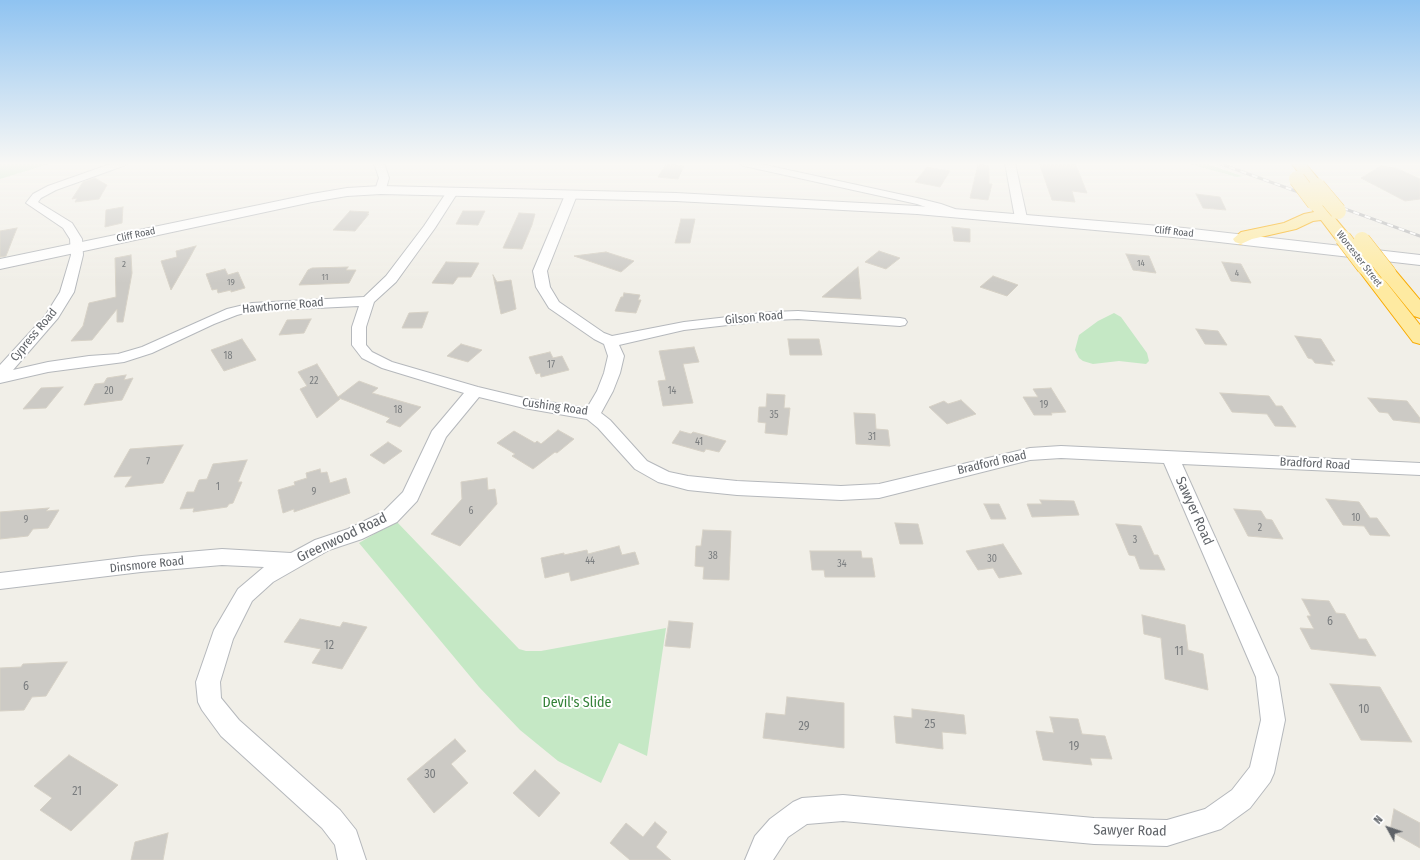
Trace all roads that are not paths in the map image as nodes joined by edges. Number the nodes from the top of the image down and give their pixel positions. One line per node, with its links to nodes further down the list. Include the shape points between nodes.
1 (32, 203): 14 (street, via 68,226)
2 (289, 203): 14 (street, Cliff Road)
3 (445, 203): 17 (street, via 399,269)
4 (568, 203): 21 (street, via 540,271 542,287 554,305 599,336)
5 (798, 203): 11 (street, Cliff Road)
6 (926, 203): 11 (street)
7 (1017, 203): 12 (street)
8 (1320, 203): 10 (highway, Worcester Street, bridge)
9 (1323, 203): 10 (highway, Worcester Street, bridge)
10 (1326, 210): 13 (highway, via 1290,226 1247,235); 18 (highway, Worcester Street, bridge, via 1362,240); 20 (highway, Worcester Street, bridge, via 1343,238)
11 (951, 212): 12 (street, Cliff Road)
12 (1020, 218): 13 (street, Cliff Road)
13 (1241, 239): 15 (street, Cliff Road)
14 (78, 248): 16 (street, Cliff Road); 22 (street, Cypress Road, via 66,292 51,318)
15 (1420, 260)
16 (0, 264)
17 (368, 301): 22 (street, Hawthorne Road, via 252,307 232,312 147,350 119,359 89,361); 23 (street, Cushing Road, via 359,327 359,346 367,355 387,365)
18 (1420, 312)
19 (900, 322): 21 (street, Gilson Road, via 798,315 772,316 684,326 621,340)
20 (1420, 338)
21 (610, 340): 24 (street, Cushing Road, via 616,356 612,373)
22 (0, 376)
23 (475, 391): 24 (street, Cushing Road, via 524,403); 27 (street, Greenwood Road, via 438,435 410,496 390,517 355,534 322,545)
24 (592, 414): 25 (street, Bradford Road, via 641,464 664,477 688,483 737,488 841,493 879,491 1030,454 1061,452)
25 (1170, 456): 26 (street, Bradford Road); 30 (street, Sawyer Road, via 1267,677 1273,720 1261,773 1241,799 1212,820 1167,833 1094,831 843,808 802,811 779,828 765,846)
26 (1420, 469)
27 (294, 561): 28 (street, Dinsmore Road, via 222,557); 29 (street, Greenwood Road, via 266,576 245,595 222,637 208,682 210,702 230,728 331,819 347,839)
28 (0, 581)
29 (352, 860)
30 (759, 860)

